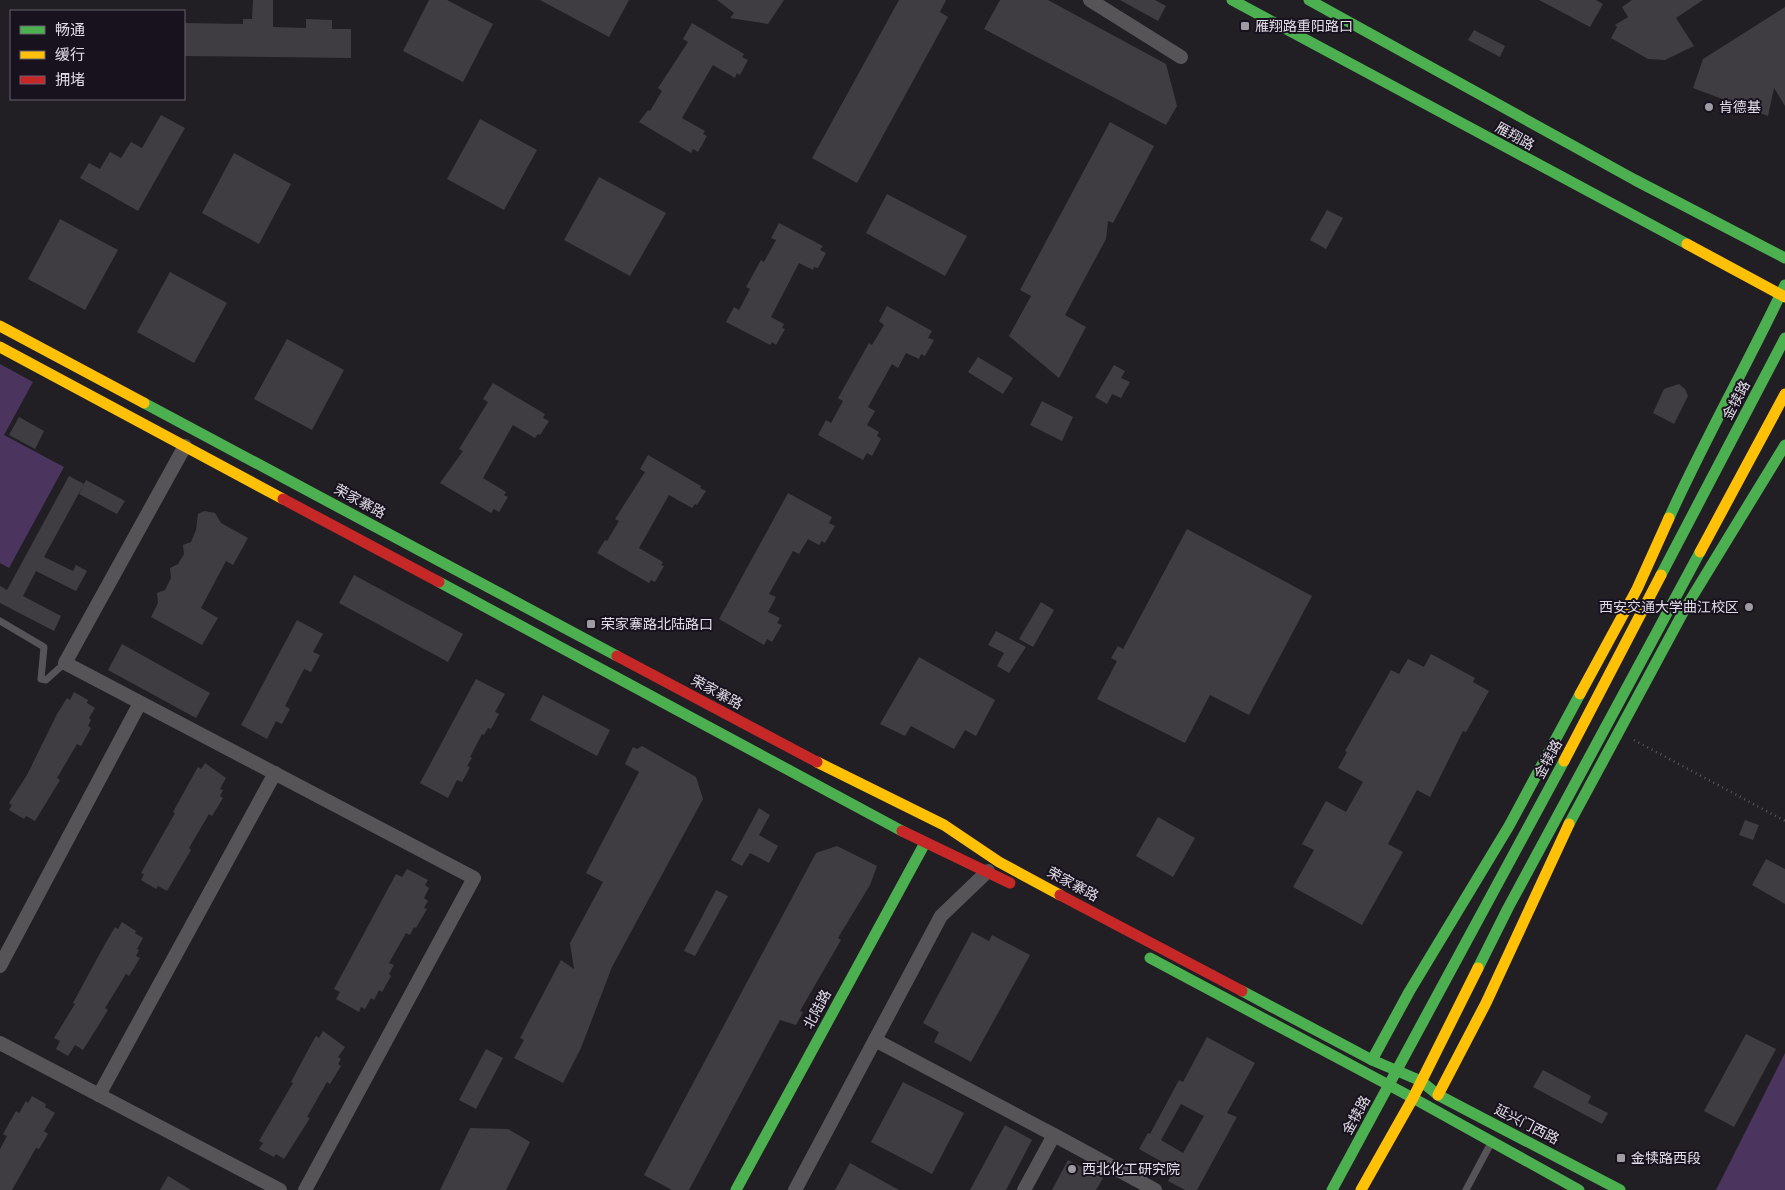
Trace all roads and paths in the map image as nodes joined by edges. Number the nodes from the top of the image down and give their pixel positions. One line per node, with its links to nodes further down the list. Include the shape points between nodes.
1 (1090, 0): 4 (street)
2 (1232, 0): 6 (street, 雁翔路)
3 (1317, 2): 5 (street, 雁翔路, via 1635,180)
4 (1181, 57)
5 (1785, 258)
6 (1783, 292): 26 (street, via 1699,453 1637,589 1509,826)
7 (0, 326): 26 (street, 荣家寨路, via 794,750 944,825 999,862)
8 (1785, 338): 27 (street, 金犊路, via 1520,845)
9 (0, 347): 12 (street)
10 (1785, 394): 28 (street, via 1512,899)
11 (1785, 445): 16 (street, via 1686,607)
12 (185, 446): 14 (street); 19 (street)
13 (0, 621): 14 (lane, via 44,647 41,679 46,680)
14 (65, 663): 15 (street)
15 (140, 702): 17 (street); 23 (street)
16 (1619, 732): 18 (path); 31 (street, via 1540,881 1498,977)
17 (275, 773): 30 (street); 36 (street, via 474,878)
18 (1785, 820)
19 (924, 843): 20 (street); 37 (street, 北陆路)
20 (988, 871): 21 (street); 24 (street, via 941,916)
21 (1023, 890)
22 (1136, 950): 29 (street)
23 (0, 966)
24 (875, 1040): 33 (street); 38 (street)
25 (0, 1043): 30 (street)
26 (1372, 1060): 27 (street, 荣家寨路)
27 (1395, 1070): 28 (street, 荣家寨路); 29 (street, 金犊路)
28 (1421, 1081): 31 (street, 延兴门西路); 32 (street)
29 (1389, 1086): 32 (street); 41 (street, 金犊路)
30 (99, 1095): 35 (street)
31 (1438, 1095): 45 (street, 延兴门西路)
32 (1413, 1098): 34 (street); 42 (street)
33 (1054, 1135): 39 (street); 40 (street)
34 (1491, 1142): 43 (lane); 44 (street)
35 (280, 1190)
36 (305, 1190)
37 (736, 1190)
38 (795, 1190)
39 (1024, 1190)
40 (1155, 1190)
41 (1332, 1190)
42 (1361, 1190)
43 (1466, 1190)
44 (1578, 1190)
45 (1620, 1190)

